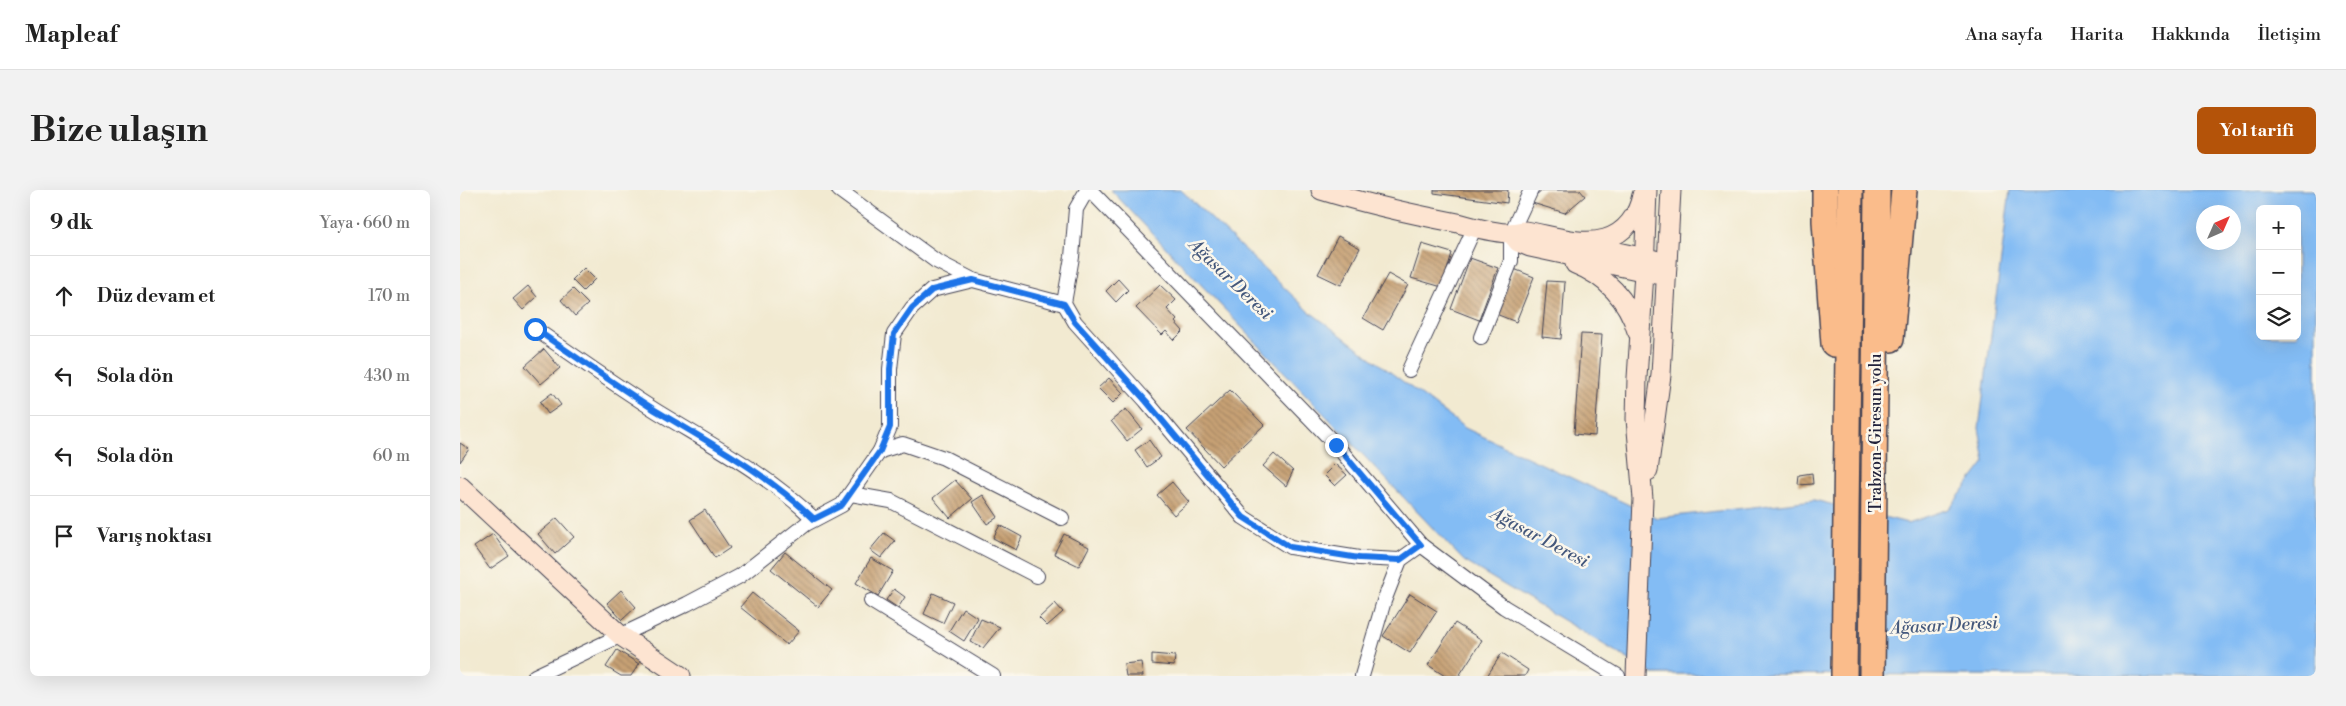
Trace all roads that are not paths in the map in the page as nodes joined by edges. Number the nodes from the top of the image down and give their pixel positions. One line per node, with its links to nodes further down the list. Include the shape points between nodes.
1 (839, 190): 17 (street, via 936,261)
2 (1089, 190): 18 (street, via 1076,209); 31 (street, via 1336,445)
3 (1321, 190): 11 (main road, via 1375,206)
4 (1531, 190): 12 (street)
5 (1645, 190): 13 (main road, via 1628,225 1616,234 1588,240); 15 (main road)
6 (1671, 190): 16 (main road)
7 (1825, 190): 27 (highway, via 1825,231)
8 (1850, 190): 27 (highway)
9 (1877, 190): 28 (highway, Trabzon-Giresun yolu)
10 (1904, 190): 28 (highway)
11 (1475, 227): 12 (main road); 22 (street)
12 (1511, 233): 13 (main road, via 1523,231); 14 (main road, via 1518,242); 20 (street, via 1511,261)
13 (1547, 236): 15 (main road)
14 (1530, 247): 15 (main road); 21 (main road, via 1598,275 1624,302)
15 (1644, 265): 16 (main road, via 1655,274); 21 (main road)
16 (1667, 271): 26 (main road, via 1661,375)
17 (973, 280): 18 (street); 23 (street, via 932,290 912,308 894,334 890,427)
18 (1064, 304): 32 (street, via 1075,322 1243,517 1290,547 1359,558)
19 (535, 329): 30 (street, via 628,393 762,476)
20 (1481, 337)
21 (1639, 338): 26 (main road, via 1636,418)
22 (1410, 370)
23 (880, 451): 25 (street); 29 (street, via 903,444 944,458)
24 (460, 486): 35 (main road)
25 (851, 494): 30 (street, via 842,505); 33 (street, via 891,502)
26 (1643, 500): 36 (main road)
27 (1846, 506): 42 (highway)
28 (1875, 506): 43 (highway, Trabzon-Giresun yolu)
29 (1062, 518)
30 (814, 519): 35 (street, via 740,576)
31 (1421, 545): 32 (street); 41 (street, via 1504,607)
32 (1400, 560): 40 (street)
33 (1036, 576)
34 (871, 601): 39 (street)
35 (621, 636): 37 (street); 38 (main road)
36 (1636, 673)
37 (535, 676)
38 (681, 676)
39 (993, 676)
40 (1362, 676)
41 (1618, 676)
42 (1844, 676)
43 (1872, 676)

